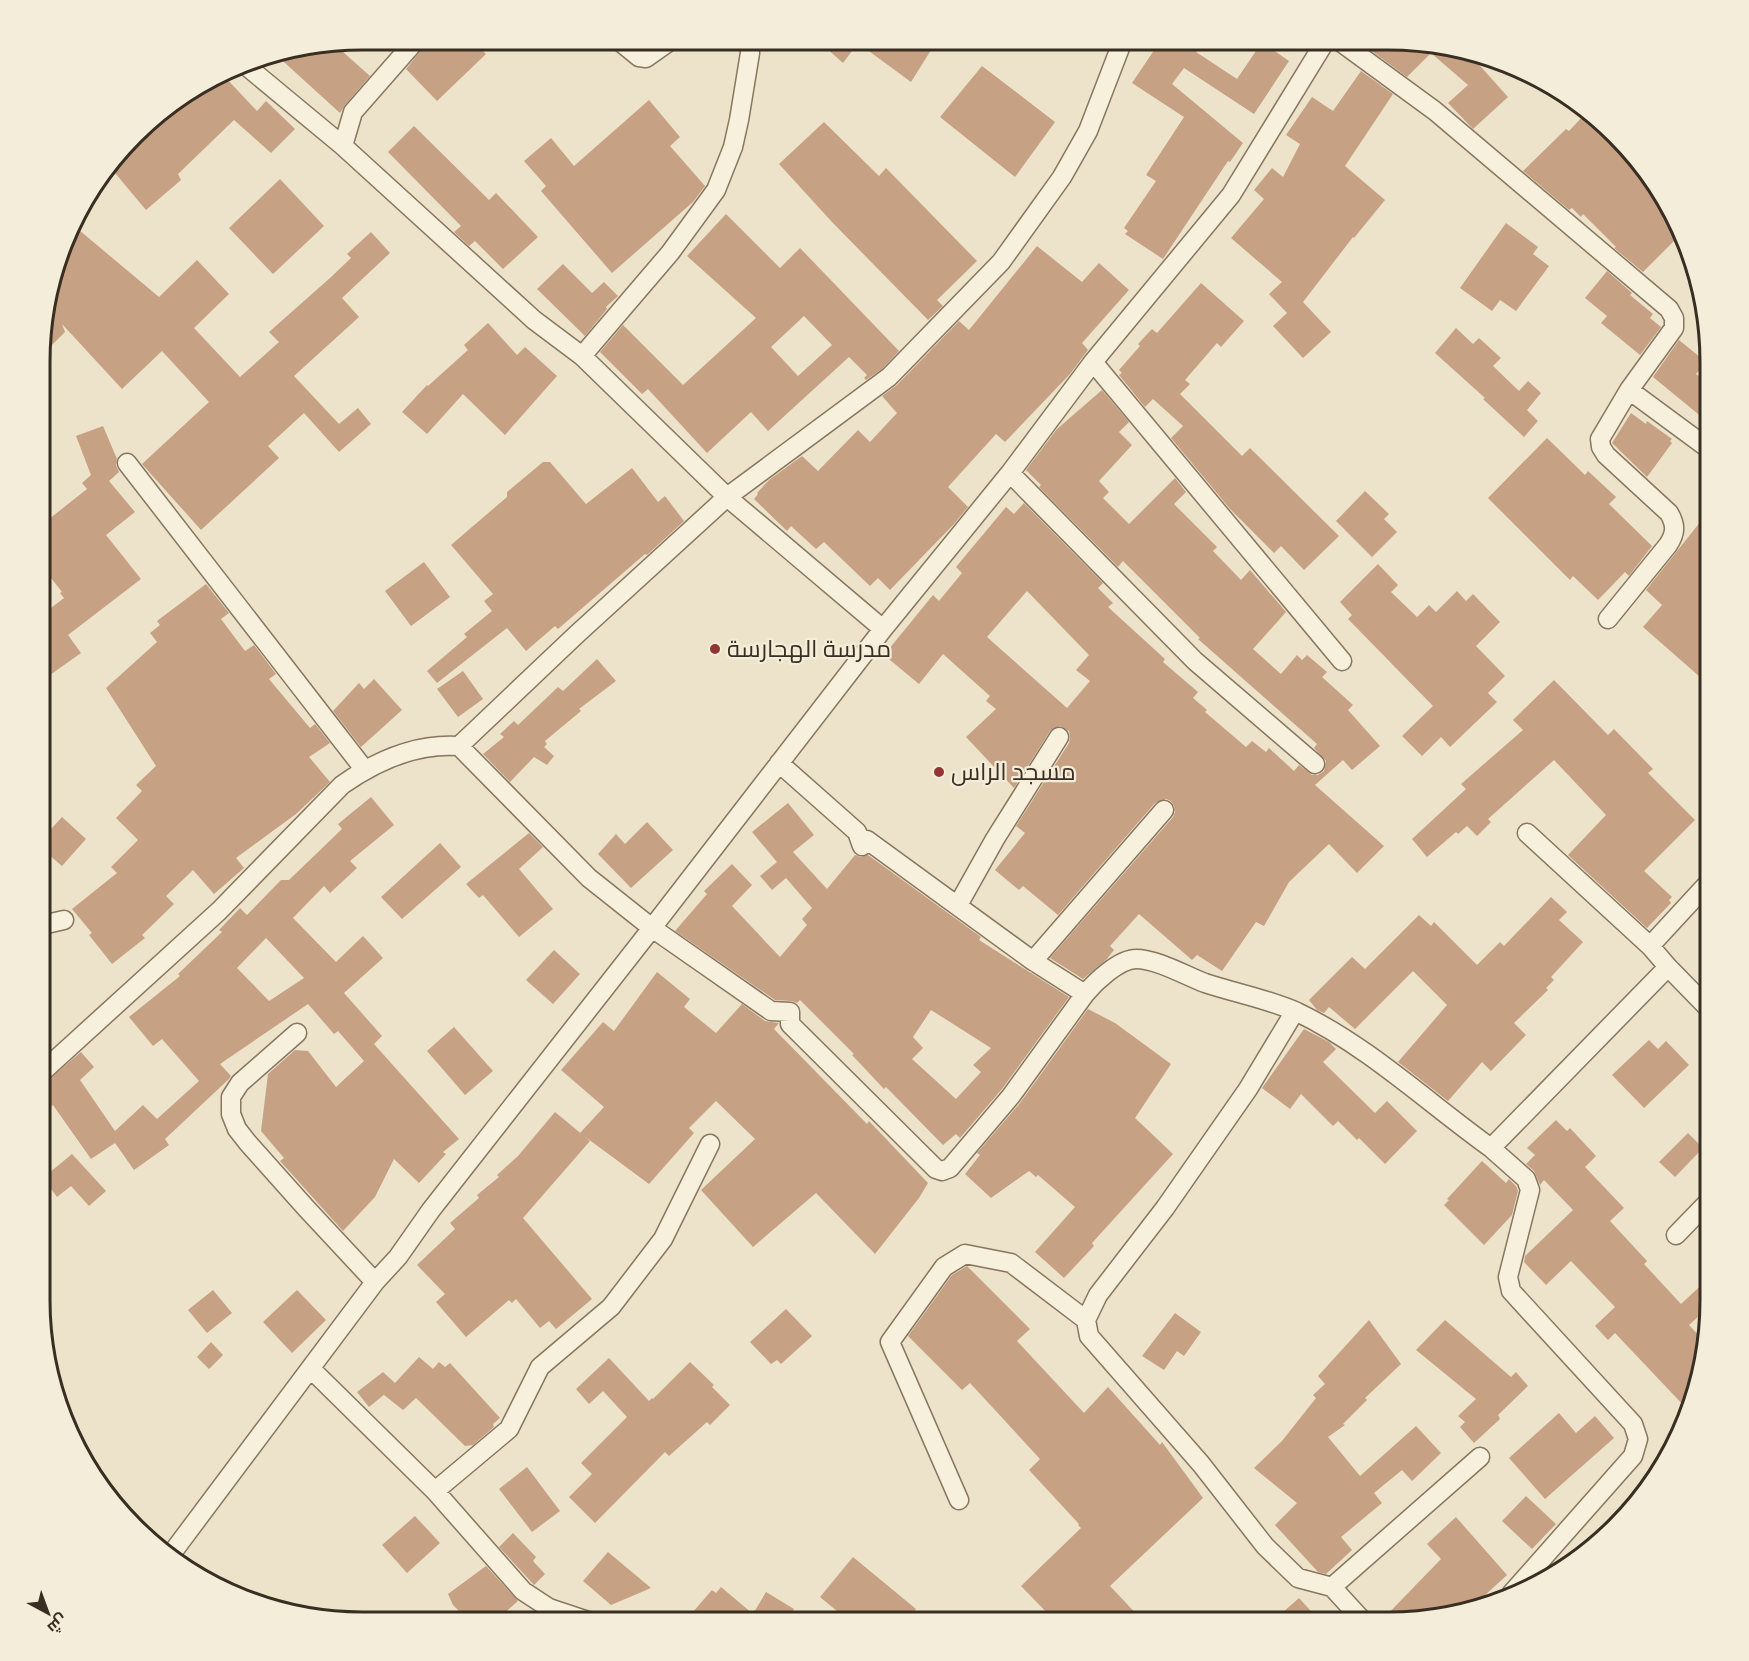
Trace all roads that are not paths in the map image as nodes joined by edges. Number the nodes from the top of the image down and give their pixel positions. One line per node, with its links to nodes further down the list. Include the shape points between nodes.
1 (407, 50): 9 (street, via 353,112)
2 (630, 50): 3 (street, via 646,58)
3 (657, 50)
4 (750, 50): 10 (street, via 740,120 716,190 670,253)
5 (1119, 50): 16 (street, via 1088,131 1062,177 1001,262 890,376)
6 (1313, 50): 11 (street, via 1231,195)
7 (1352, 50): 12 (street, via 1436,111 1668,309 1674,318 1674,328)
8 (251, 70): 9 (street)
9 (343, 146): 10 (street, via 485,277)
10 (582, 356): 16 (street)
11 (1093, 362): 15 (street); 19 (street)
12 (1629, 390): 13 (street); 17 (street, via 1600,439 1601,447 1669,513 1675,523 1674,535)
13 (1700, 442)
14 (127, 463): 24 (street)
15 (1010, 473): 18 (street); 23 (street, via 1195,661)
16 (727, 497): 18 (street); 21 (street)
17 (1608, 619)
18 (883, 629): 22 (street)
19 (1342, 661)
20 (1059, 737): 28 (street)
21 (459, 746): 24 (street, via 440,745 403,753); 31 (street, via 589,878)
22 (778, 763): 28 (street, via 857,832 862,846 867,840); 31 (street)
23 (1315, 765)
24 (364, 769): 39 (street, via 342,785 174,954)
25 (1164, 810): 33 (street)
26 (1527, 833): 32 (street)
27 (1700, 892): 32 (street)
28 (958, 905): 33 (street)
29 (64, 920): 30 (street)
30 (50, 923)
31 (652, 928): 35 (street, via 771,1011 790,1012 790,1024 928,1162 942,1171 950,1168 1011,1096); 44 (street)
32 (1650, 946): 34 (street)
33 (1033, 961): 35 (street)
34 (1668, 967): 36 (street); 41 (street)
35 (1085, 994): 37 (street, via 1097,980 1135,958)
36 (1700, 1000)
37 (1295, 1011): 41 (street, via 1335,1032); 45 (street, via 1248,1089 1166,1208 1098,1295)
38 (297, 1033): 44 (street, via 240,1083 231,1097 231,1114 248,1143)
39 (50, 1066)
40 (710, 1144): 48 (street, via 663,1239 610,1307 540,1366 509,1429)
41 (1491, 1148): 51 (street, via 1526,1179 1530,1190 1508,1277 1511,1291 1633,1424 1638,1439 1633,1456)
42 (1700, 1210): 43 (street)
43 (1676, 1235)
44 (375, 1282): 46 (street)
45 (1086, 1320): 49 (street, via 1011,1263 965,1254 944,1267 890,1342); 52 (street, via 1089,1336 1201,1464 1265,1546 1298,1578)
46 (311, 1369): 48 (street); 50 (street)
47 (1480, 1457): 52 (street)
48 (435, 1491): 53 (street, via 523,1592)
49 (959, 1500)
50 (175, 1549)
51 (1524, 1580)
52 (1332, 1587): 54 (street)
53 (553, 1612)
54 (1356, 1612)

